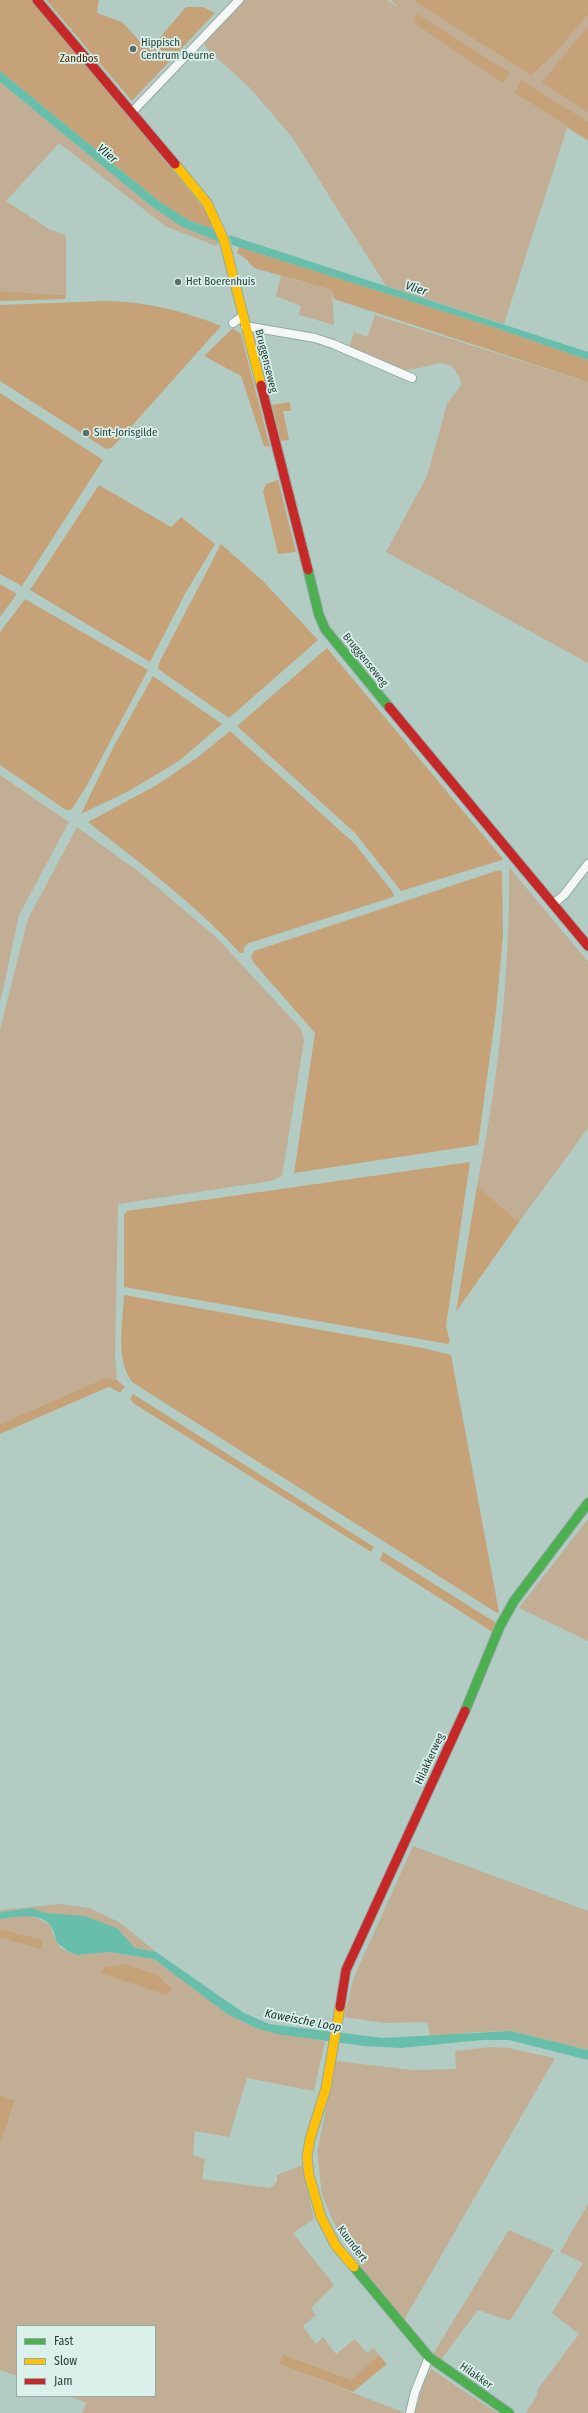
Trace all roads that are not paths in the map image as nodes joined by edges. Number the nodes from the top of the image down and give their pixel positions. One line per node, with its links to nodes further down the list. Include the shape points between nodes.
1 (37, 0): 3 (street, Bruggenseweg)
2 (240, 0): 3 (street)
3 (132, 112): 4 (street, Bruggenseweg, via 214,215 224,240)
4 (243, 316): 5 (street); 6 (street, Bruggenseweg)
5 (233, 323)
6 (245, 326): 7 (street, Bruggenseweg, via 315,338); 9 (street, Bruggenseweg, via 319,615 325,629)
7 (412, 378)
8 (588, 864): 9 (street, via 564,895)
9 (553, 904): 10 (street, Bruggenseweg)
10 (588, 946)
11 (588, 1503): 12 (street, Hilakkerweg, via 514,1601 500,1626 455,1734 346,1970)
12 (334, 2043): 13 (street, Kuundert, via 326,2088 307,2157 309,2175 321,2217 336,2246)
13 (429, 2357): 14 (street, via 415,2392); 15 (street, Hilakker)
14 (410, 2413)
15 (509, 2413)

